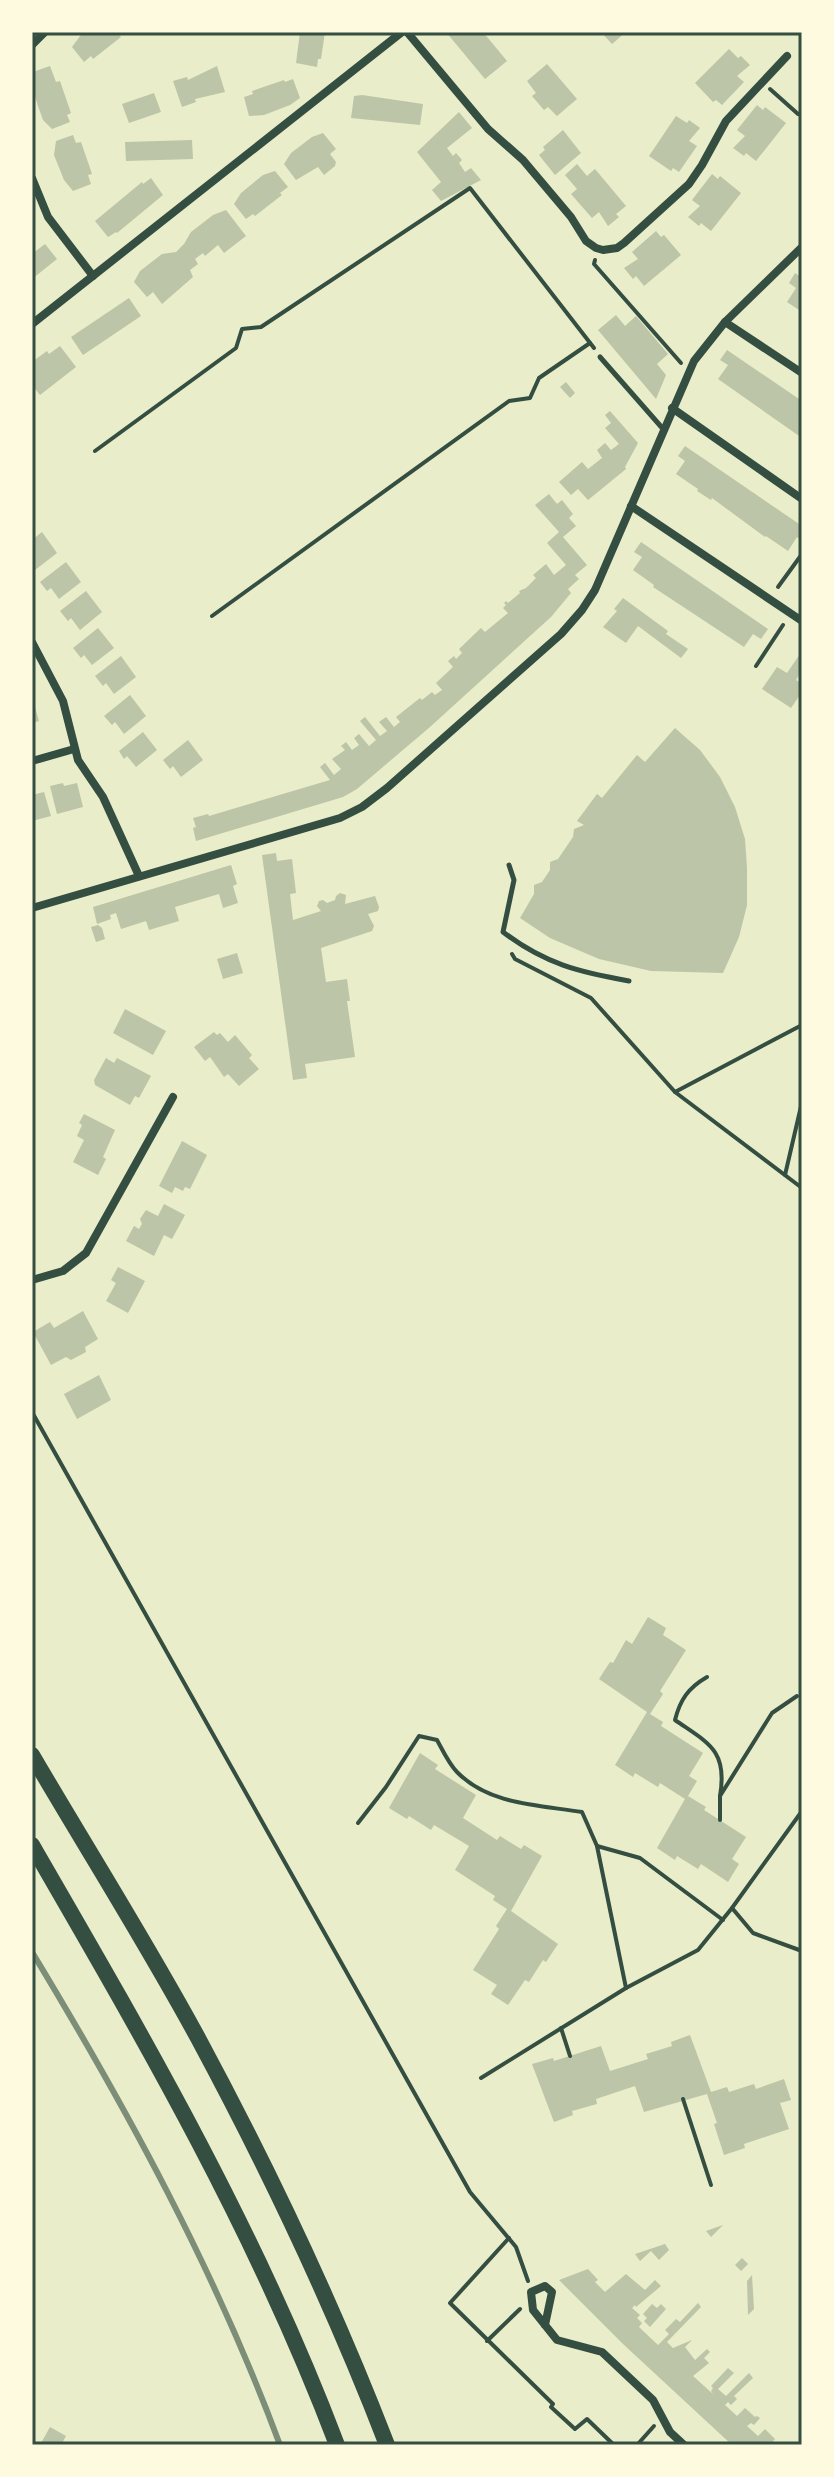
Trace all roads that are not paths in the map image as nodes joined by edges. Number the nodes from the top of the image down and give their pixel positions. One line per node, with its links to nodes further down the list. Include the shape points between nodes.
1 (45, 32): 3 (street)
2 (404, 32): 4 (street, via 488,129 523,160 586,241 609,250 680,193 726,121); 7 (street)
3 (32, 45)
4 (787, 56)
5 (32, 178): 7 (street, via 53,225)
6 (801, 249): 8 (street)
7 (93, 276): 9 (street)
8 (725, 322): 11 (street); 12 (street, via 688,371)
9 (32, 324)
10 (600, 357): 13 (lane)
11 (802, 373)
12 (672, 408): 13 (street); 14 (street)
13 (664, 430): 15 (street)
14 (802, 499)
15 (631, 506): 16 (street); 21 (street, via 595,590 574,621 362,807 340,818)
16 (802, 621)
17 (32, 642): 18 (street, via 63,701)
18 (74, 749): 19 (street); 21 (street)
19 (32, 761)
20 (509, 865): 23 (lane, via 514,880 503,932 553,963)
21 (139, 876): 22 (street)
22 (32, 908)
23 (629, 981)
24 (173, 1097): 25 (street, via 86,1253 63,1271)
25 (32, 1280)
26 (32, 1755): 30 (highway, via 242,2121 334,2315)
27 (32, 1845): 29 (highway, via 164,2073 240,2218)
28 (545, 2325): 28 (street, via 533,2310 532,2295 545,2286 552,2292); 31 (street, via 561,2342 602,2352 653,2400 670,2432)
29 (337, 2445)
30 (387, 2445)
31 (684, 2445)

